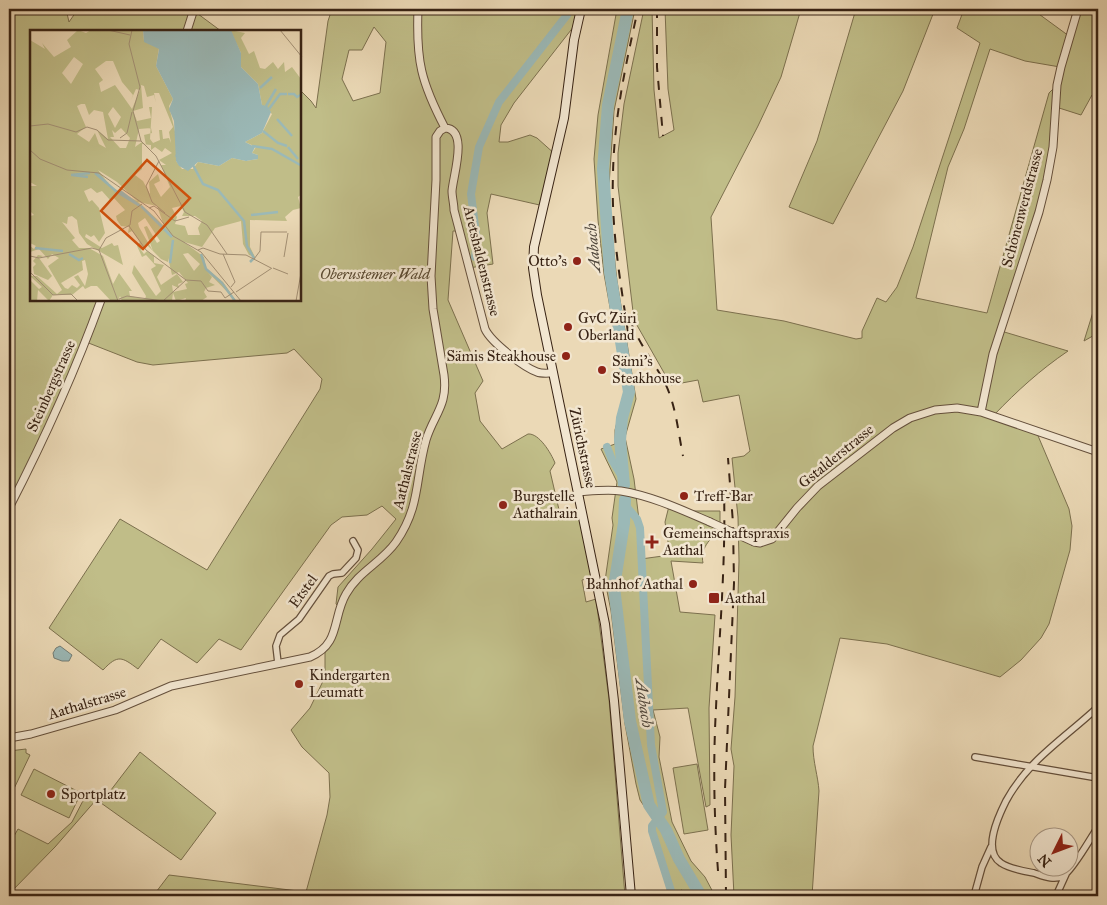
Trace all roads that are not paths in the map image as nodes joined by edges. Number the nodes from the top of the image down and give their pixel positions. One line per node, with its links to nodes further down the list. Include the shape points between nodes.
1 (194, 9): 5 (street)
2 (418, 9): 6 (street, Aretshaldenstrasse, via 421,73)
3 (581, 9): 8 (main road, Zürichstrasse, via 564,118 533,256)
4 (1078, 9): 9 (street, Schönenwerdstrasse, via 1057,85 1053,147 1047,180 993,354)
5 (187, 30)
6 (445, 128): 8 (street, Aretshaldenstrasse, via 454,131 459,141 452,192 454,210 487,334 530,369); 14 (street, Aathalstrasse, via 436,137 430,276 445,393 425,446 414,507 391,548 346,594 325,648 310,657)
7 (101, 301): 12 (street, Steinbergstrasse, via 54,417)
8 (553, 373): 11 (main road, Zürichstrasse)
9 (981, 412): 10 (street, Gstalderstrasse); 11 (street, Gstalderstrasse, bridge, via 957,408 935,410 893,428 818,486 767,542 754,542 662,503 626,492)
10 (1098, 452)
11 (578, 492): 25 (main road, Zürichstrasse, via 601,598 614,701)
12 (9, 508)
13 (353, 541): 14 (street, Etstel, via 358,550 356,558 342,573 329,576 299,619 280,635 276,646)
14 (278, 663): 16 (street, Aathalstrasse, via 171,686 115,710)
15 (1098, 707): 18 (street)
16 (9, 738)
17 (976, 757): 18 (street)
18 (1029, 767): 19 (street); 21 (street, via 1004,805)
19 (1098, 778)
20 (1098, 827): 22 (street)
21 (991, 847): 23 (street, via 996,859 1007,866); 26 (street)
22 (1080, 853)
23 (1030, 872)
24 (1064, 878): 27 (street)
25 (631, 896)
26 (974, 896)
27 (1056, 896)

